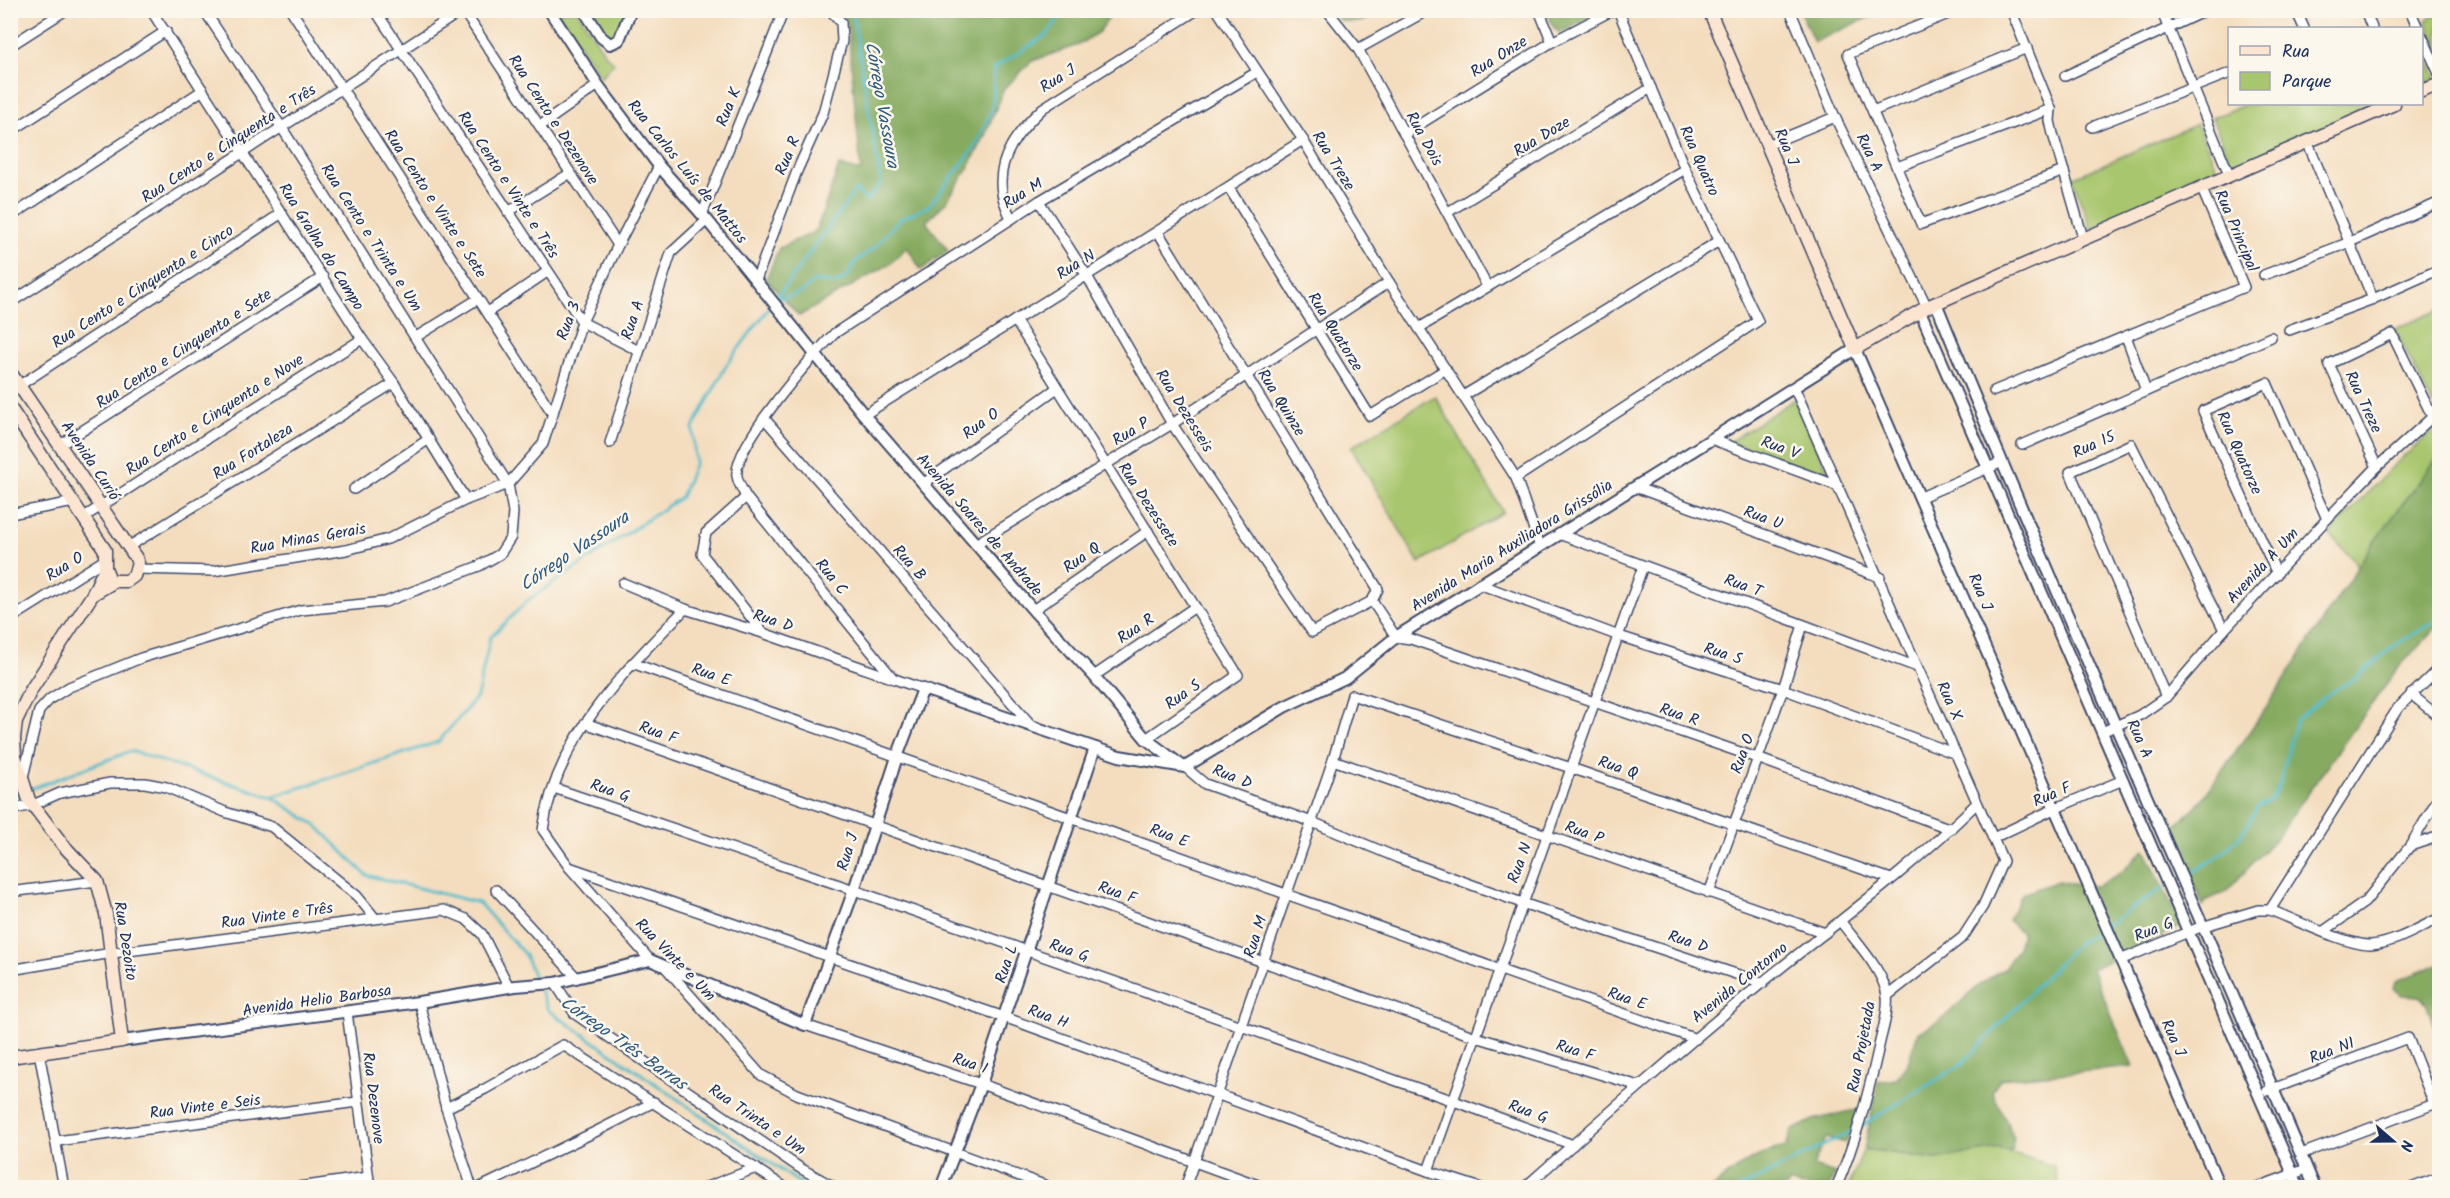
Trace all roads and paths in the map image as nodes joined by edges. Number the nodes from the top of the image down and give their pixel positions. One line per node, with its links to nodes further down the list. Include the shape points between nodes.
1 (66, 10): 35 (street)
2 (152, 10): 32 (street, Rua Gralha do Campo)
3 (204, 10): 56 (street, Rua Cento e Trinta e Um)
4 (291, 10): 45 (street, Rua Cento e Vinte e Sete)
5 (375, 10): 38 (street, Rua Cento e Vinte e Três)
6 (549, 10): 44 (street, Rua Carlos Luís de Mattos)
7 (584, 10): 8 (street, via 610,44 619,40)
8 (631, 10)
9 (784, 10): 77 (street, Rua K)
10 (830, 10): 89 (street, Rua R, via 841,22 842,41 823,113)
11 (1197, 10): 78 (street, Rua J, via 1029,120 1004,160 1002,192)
12 (1218, 10): 39 (street, Rua Treze)
13 (1327, 10): 37 (street, Rua Dois)
14 (1428, 10): 37 (street)
15 (1539, 10): 34 (street)
16 (1613, 10): 34 (street, Rua Onze)
17 (1618, 10): 46 (street, Rua Quatro)
18 (1709, 10): 61 (main road, Rua J)
19 (1790, 10): 53 (street, Rua A)
20 (1958, 10): 52 (street, via 1848,54)
21 (2011, 10): 36 (street)
22 (2161, 10): 31 (street)
23 (2207, 10): 31 (street)
24 (2296, 10): 28 (street)
25 (2364, 10): 29 (street)
26 (2410, 10): 30 (street)
27 (463, 11): 38 (street, Rua Cento e Cinquenta e Três); 54 (street, Rua Cento e Dezenove)
28 (2304, 27)
29 (2372, 27)
30 (2418, 27)
31 (2169, 28): 41 (street); 47 (street)
32 (166, 31): 48 (street, Rua Gralha do Campo); 57 (street)
33 (2423, 40): 42 (street)
34 (1552, 42): 58 (street, Rua Onze)
35 (10, 46)
36 (2027, 48): 51 (street); 52 (street)
37 (1358, 49): 58 (street, Rua Dois)
38 (401, 50): 45 (street, Rua Cento e Cinquenta e Três); 73 (street, Rua Cento e Vinte e Três)
39 (1257, 72): 59 (street, Rua Treze); 71 (street, Rua M)
40 (2228, 73): 47 (street)
41 (2065, 76)
42 (2439, 76)
43 (2439, 84): 49 (main road)
44 (598, 85): 54 (street); 63 (street, Rua Carlos Luís de Mattos)
45 (342, 88): 56 (street, Rua Cento e Cinquenta e Três); 93 (street, Rua Cento e Vinte e Sete)
46 (1651, 88): 65 (street, Rua Quatro); 74 (street, Rua Doze)
47 (2194, 89): 55 (street); 68 (street)
48 (203, 90): 62 (street, Rua Gralha do Campo); 76 (street)
49 (2423, 91)
50 (2392, 105): 60 (main road)
51 (2051, 109): 64 (street); 66 (street, via 2052,134)
52 (1873, 111): 64 (street)
53 (1835, 117): 61 (street); 96 (street, Rua A)
54 (540, 126): 67 (street, Rua Cento e Dezenove)
55 (2092, 127)
56 (282, 128): 62 (street, Rua Cento e Cinquenta e Três); 104 (street, Rua Cento e Trinta e Um)
57 (10, 132)
58 (1404, 134): 74 (street, Rua Dois)
59 (1303, 140): 70 (street, Rua N); 90 (street, Rua Treze)
60 (2307, 141): 68 (main road); 82 (street)
61 (1767, 145): 107 (main road, Rua J)
62 (244, 153): 75 (street, Rua Gralha do Campo); 95 (street, Rua Cento e Cinquenta e Três)
63 (658, 166): 77 (street, Rua Carlos Luís de Mattos); 83 (street, Rua 3)
64 (1897, 167): 66 (street, via 1921,224)
65 (1685, 169): 81 (street, Rua Quatro); 91 (street)
66 (2064, 171): 80 (street)
67 (569, 174): 73 (street); 83 (street, Rua Cento e Dezenove)
68 (2229, 174): 69 (main road)
69 (2201, 187): 80 (main road); 103 (street, Rua Principal, via 2244,287)
70 (1229, 188): 79 (street, Rua N); 102 (street, Rua Quatorze)
71 (1038, 201): 78 (street, Rua M); 87 (street, Rua Dezesseis)
72 (2439, 202): 82 (street)
73 (508, 212): 85 (street, Rua Cento e Vinte e Três)
74 (1448, 212): 91 (street, Rua Dois)
75 (282, 213): 88 (street, Rua Gralha do Campo); 114 (street, Rua Cento e Cinquenta e Cinco)
76 (10, 217)
77 (705, 218): 89 (street, Rua Carlos Luís de Mattos); 108 (street, Rua A, via 671,253)
78 (1011, 219): 109 (street, Rua M, via 835,333)
79 (1158, 232): 87 (street, Rua N); 112 (street, Rua Quinze)
80 (2083, 238): 96 (main road)
81 (1719, 241): 119 (street); 135 (street, Rua Quatro, via 1758,321)
82 (2350, 242): 86 (street); 94 (street)
83 (618, 245): 99 (street, Rua 3)
84 (2439, 269): 94 (street)
85 (547, 272): 97 (street); 99 (street, Rua Cento e Vinte e Três)
86 (2264, 275)
87 (1087, 276): 98 (street, Rua N); 125 (street, Rua Dezesseis)
88 (323, 277): 106 (street, Rua Gralha do Campo); 129 (street, Rua Cento e Cinquenta e Sete)
89 (756, 280): 92 (street, Rua Carlos Luís de Mattos)
90 (1389, 282): 100 (street, Rua Treze); 102 (street, Rua P)
91 (1487, 286): 100 (street)
92 (763, 291): 109 (street, Avenida Soares de Andrade)
93 (478, 299): 97 (street, Rua Cento e Vinte e Sete); 104 (street)
94 (2373, 299): 101 (street)
95 (10, 303)
96 (1928, 307): 107 (main road); 131 (street, Rua A); 133 (street, Rua A)
97 (488, 312): 122 (street, Rua Cento e Vinte e Sete)
98 (1015, 320): 116 (street, Rua Dezessete); 123 (street, Rua N)
99 (582, 322): 108 (street, Rua Cento e Vinte e Três); 122 (street, Rua 3)
100 (1419, 328): 110 (street, Rua Treze)
101 (2289, 330)
102 (1316, 331): 110 (street, Rua Quatorze, via 1370,416); 112 (street, Rua P)
103 (2126, 336): 117 (street); 118 (street)
104 (416, 337): 136 (street, Rua Cento e Trinta e Um)
105 (2271, 337): 118 (street)
106 (362, 339): 113 (street, Rua Gralha do Campo); 145 (street, Rua Cento e Cinquenta e Nove)
107 (1855, 349): 115 (street, Avenida Maria Auxiliadora Grissólia); 142 (street, Rua J)
108 (639, 351): 128 (street, Rua A)
109 (815, 354): 123 (street, Avenida Soares de Andrade); 124 (street)
110 (1446, 369): 119 (street, Rua Treze)
111 (10, 372): 114 (main road, Avenida Curió)
112 (1246, 376): 125 (street, Rua P); 165 (street, Rua Quinze, via 1378,589)
113 (394, 383): 126 (street, Rua Gralha do Campo); 153 (street, Rua Fortaleza)
114 (20, 385): 129 (main road, Avenida Curió)
115 (1794, 387): 127 (street, Avenida Maria Auxiliadora Grissólia); 138 (street, Rua X)
116 (1057, 388): 132 (street, Rua Dezessete); 137 (street, Rua O)
117 (1994, 391)
118 (2146, 391): 130 (street)
119 (1463, 396): 135 (street, Rua Treze)
120 (10, 408): 144 (main road)
121 (2436, 413): 134 (street, Avenida A Um); 134 (street, Rua Treze, via 2392,334 2329,364)
122 (553, 414): 136 (street, Rua 3, via 543,444)
123 (864, 415): 137 (street, Avenida Soares de Andrade)
124 (764, 418): 141 (street, via 741,458 736,475); 192 (street, Rua B)
125 (1172, 424): 132 (street, Rua P); 165 (street, Rua Dezesseis, via 1312,632)
126 (429, 439): 140 (street); 143 (street, Rua Gralha do Campo)
127 (1711, 439): 138 (street, Rua V); 139 (street, Avenida Maria Auxiliadora Grissólia)
128 (610, 443)
129 (60, 445): 145 (main road, Avenida Curió)
130 (2022, 445)
131 (2002, 462): 133 (street); 151 (street, Rua A)
132 (1105, 465): 149 (street, Rua Dezessete); 152 (street, Rua P)
133 (1988, 467): 142 (street); 155 (street, Rua A)
134 (2377, 467): 148 (street, Avenida A Um)
135 (1516, 478): 154 (street, Rua Treze)
136 (508, 484): 143 (street, Rua Minas Gerais); 202 (street, via 513,512 511,537 500,554 385,602 301,610 141,658 69,687 39,711)
137 (923, 484): 152 (street, Avenida Soares de Andrade)
138 (1838, 486): 160 (street, Rua X)
139 (1635, 487): 150 (street, Avenida Maria Auxiliadora Grissólia); 160 (street, Rua U)
140 (354, 489)
141 (746, 497): 172 (street, via 706,532 702,554); 180 (street, Rua C)
142 (1921, 497): 210 (street, Rua J)
143 (466, 500): 158 (street, Rua Minas Gerais, via 388,539 346,550 213,571)
144 (74, 502): 146 (street); 147 (main road)
145 (100, 506): 147 (street, Rua Cento e Cinquenta e Nove); 153 (main road, Avenida Curió)
146 (10, 514)
147 (84, 517): 156 (main road, via 105,550)
148 (2327, 519): 159 (street, Avenida A Um); 159 (street, Rua Quatorze, via 2266,383 2204,411)
149 (1148, 531): 166 (street, Rua Dezessete); 168 (street, Rua Q)
150 (1559, 534): 154 (street, Avenida Maria Auxiliadora Grissólia); 157 (street, Rua T)
151 (2036, 541): 155 (street); 191 (street, Rua A)
152 (977, 543): 168 (street, Avenida Soares de Andrade)
153 (128, 547): 158 (main road, Avenida Curió, via 136,558)
154 (1540, 547): 163 (street, Avenida Maria Auxiliadora Grissólia)
155 (2022, 548): 193 (street, Rua A)
156 (106, 564): 161 (main road, via 108,575); 164 (main road); 169 (street, Rua O)
157 (1643, 566): 170 (street, Rua T); 173 (street, Rua N)
158 (137, 569): 161 (main road, via 127,581)
159 (2277, 574): 171 (street, Avenida A Um)
160 (1880, 577): 176 (street, Rua X)
161 (115, 581): 164 (main road)
162 (622, 583): 167 (street, Rua D)
163 (1479, 584): 173 (street, Rua S); 174 (street, Avenida Maria Auxiliadora Grissólia)
164 (93, 594): 189 (main road)
165 (1372, 601): 174 (street)
166 (1195, 607): 178 (street, Rua Dezessete); 179 (street, Rua R)
167 (685, 609): 172 (street, Rua D); 175 (street, Rua Vinte e Um)
168 (1034, 610): 179 (street, Avenida Soares de Andrade)
169 (10, 619)
170 (1803, 625): 176 (street, Rua T); 183 (street, Rua O)
171 (2224, 630): 186 (street, Avenida A Um); 186 (street, Rua 15, via 2131,444 2070,472)
172 (763, 633): 180 (street, Rua D)
173 (1619, 636): 183 (street, Rua S); 187 (street, Rua N)
174 (1396, 637): 181 (street, Avenida Maria Auxiliadora Grissólia); 187 (street, Rua R)
175 (632, 663): 190 (street, Rua Vinte e Um); 197 (street, Rua E)
176 (1917, 667): 196 (street, Rua X)
177 (2439, 667): 184 (street)
178 (1238, 675): 194 (street, Rua S)
179 (1094, 676): 194 (street, Avenida Soares de Andrade)
180 (892, 677): 182 (street, Rua D)
181 (1346, 678): 185 (street); 200 (street, Avenida Maria Auxiliadora Grissólia, via 1284,707)
182 (923, 689): 192 (street, Rua D); 197 (street, Rua J)
183 (1783, 689): 196 (street, Rua S); 198 (street, Rua O)
184 (2411, 694): 188 (street); 231 (street, via 2398,708)
185 (1352, 695): 199 (street, Rua M); 201 (street, Rua Q)
186 (2166, 697): 191 (street, Avenida A Um, via 2140,716)
187 (1595, 702): 198 (street, Rua R); 201 (street, Rua N)
188 (2439, 718)
189 (13, 723): 202 (main road, Rua Dezoito, via 15,756)
190 (585, 723): 204 (street, Rua Vinte e Um, via 577,732); 214 (street, Rua F)
191 (2117, 726): 193 (street, Avenida A Um); 205 (street, Rua A)
192 (1032, 727): 195 (street, Rua D)
193 (2102, 732): 203 (street, Rua A)
194 (1146, 739): 200 (street, Avenida Soares de Andrade)
195 (1095, 748): 200 (street, Rua D); 212 (street, Rua L)
196 (1956, 754): 209 (street, Rua X)
197 (897, 757): 212 (street, Rua E); 214 (street, Rua J)
198 (1757, 758): 215 (street, Rua O); 216 (street, Rua R)
199 (1333, 760): 213 (street, Rua M); 217 (street, Rua P)
200 (1185, 767): 213 (street, Rua D, via 1205,784)
201 (1571, 768): 215 (street, Rua Q); 217 (street, Rua N)
202 (22, 778): 208 (main road, Rua Dezoito)
203 (2123, 780): 207 (street, Rua A); 210 (street, Rua F)
204 (554, 788): 221 (street, Rua Vinte e Um, via 546,805 543,831); 226 (street, Rua G)
205 (2145, 788): 207 (street); 235 (street, Rua A, via 2186,884)
206 (2439, 795): 220 (street)
207 (2130, 796): 235 (street, Rua A, via 2171,891)
208 (31, 802): 211 (street); 223 (main road, Rua Dezoito, via 63,845); 232 (street, via 110,783 166,787 272,827 357,896)
209 (1976, 804): 216 (street, Avenida Contorno); 219 (street, Rua X)
210 (2056, 808): 219 (street, Rua F); 242 (street, Rua J)
211 (10, 810)
212 (1071, 818): 224 (street, Rua L); 229 (street, Rua E)
213 (1312, 822): 229 (street, Rua M); 230 (street, Rua D)
214 (874, 824): 224 (street, Rua F); 226 (street, Rua J)
215 (1733, 825): 222 (street, Rua Q); 228 (street, Rua O)
216 (1951, 828): 222 (street, Avenida Contorno)
217 (1546, 836): 228 (street, Rua P); 230 (street, Rua N)
218 (2439, 836): 220 (street)
219 (1993, 838): 251 (street, Rua X, via 2003,861 1983,906 1963,937)
220 (2410, 846): 236 (street, via 2365,902)
221 (569, 867): 240 (street, Rua H); 241 (street, Rua Vinte e Um)
222 (1891, 879): 234 (street, Avenida Contorno)
223 (97, 881): 227 (street); 239 (main road, Rua Dezoito)
224 (1049, 885): 238 (street, Rua L); 243 (street, Rua F)
225 (496, 890): 247 (street)
226 (854, 890): 238 (street, Rua G); 240 (street, Rua J)
227 (10, 892)
228 (1708, 893): 237 (street, Rua P)
229 (1286, 894): 243 (street, Rua M); 246 (street, Rua E)
230 (1522, 903): 246 (street, Rua N); 248 (street, Rua D)
231 (2270, 910): 235 (street, Rua G, via 2258,910); 236 (street)
232 (375, 918): 239 (street, Rua Vinte e Três); 250 (street, Rua Vinte e Três, via 444,910 466,919 482,934)
233 (2439, 918): 236 (street, via 2397,938 2370,945)
234 (1841, 922): 237 (street, Avenida Contorno); 251 (street, Rua Projetada, via 1880,976)
235 (2197, 929): 242 (street, Rua G); 264 (street, Rua A); 278 (street, Rua A)
236 (2324, 931)
237 (1825, 933): 248 (street, Avenida Contorno)
238 (1027, 952): 254 (street, Rua L); 256 (street, Rua G)
239 (112, 953): 245 (street, Rua Vinte e Três); 259 (main road, Rua Dezoito)
240 (829, 956): 254 (street, Rua H); 255 (street, Rua J)
241 (650, 960): 244 (street, Rua Vinte e Um); 247 (street, Avenida Helio Barbosa)
242 (2120, 960): 298 (street, Rua J)
243 (1264, 961): 256 (street, Rua M); 257 (street, Rua F)
244 (666, 968): 255 (street, Rua I); 273 (street, Rua Vinte e Um, via 761,1075 797,1094)
245 (10, 970)
246 (1498, 970): 257 (street, Rua N); 258 (street, Rua E)
247 (576, 978): 249 (street, Avenida Helio Barbosa)
248 (1763, 982): 258 (street, Avenida Contorno)
249 (555, 983): 250 (street, Avenida Helio Barbosa); 290 (street, Rua Trinta e Um, via 575,1014 800,1168)
250 (512, 987): 252 (street, Avenida Helio Barbosa)
251 (1887, 996): 297 (street, Rua Projetada, via 1865,1108)
252 (419, 1002): 253 (street, Avenida Helio Barbosa); 270 (street)
253 (347, 1012): 259 (street, Avenida Helio Barbosa); 267 (street, Rua Dezenove)
254 (1004, 1017): 262 (street, Rua L); 265 (street, Rua H)
255 (805, 1025): 262 (street, Rua I)
256 (1241, 1027): 265 (street, Rua M); 266 (street, Rua G)
257 (1476, 1037): 263 (street, Rua F); 266 (street, Rua N)
258 (1696, 1039): 263 (street, Avenida Contorno)
259 (122, 1041): 260 (main road)
260 (39, 1052): 261 (main road); 271 (street)
261 (10, 1057)
262 (981, 1084): 273 (street, Rua L); 275 (street, Rua I)
263 (1639, 1086): 272 (street, Avenida Contorno)
264 (2270, 1090): 269 (street, Rua N1, via 2408,1038); 274 (street, Rua A)
265 (1217, 1094): 275 (street, Rua M); 277 (street, Rua H)
266 (1454, 1101): 272 (street, Rua G); 277 (street, Rua N)
267 (358, 1102): 271 (street, Rua Vinte e Seis); 279 (street, Rua Dezenove)
268 (654, 1102): 270 (street, via 562,1044); 276 (street); 287 (street)
269 (2437, 1103): 274 (street)
270 (446, 1108): 286 (street)
271 (56, 1142): 283 (street)
272 (1573, 1145): 296 (street, Avenida Contorno)
273 (953, 1153): 291 (street, Rua L); 292 (street, Rua Vinte e Um)
274 (2301, 1154): 281 (street, Rua A)
275 (1195, 1162): 293 (street, Rua M); 294 (street, Rua I)
276 (756, 1168): 288 (street); 289 (street)
277 (1428, 1171): 295 (street, Rua H)
278 (2297, 1173): 282 (street, Rua A); 299 (street)
279 (368, 1177): 284 (street); 285 (street, Rua Dezenove)
280 (2439, 1177): 300 (street)
281 (2314, 1184): 282 (street)
282 (2299, 1187)
283 (64, 1188)
284 (292, 1188)
285 (370, 1188)
286 (472, 1188)
287 (478, 1188)
288 (704, 1188)
289 (786, 1188)
290 (836, 1188)
291 (941, 1188)
292 (1052, 1188)
293 (1185, 1188)
294 (1266, 1188)
295 (1481, 1188)
296 (1524, 1188)
297 (1836, 1188)
298 (2220, 1188)
299 (2255, 1188)
300 (2411, 1188)

